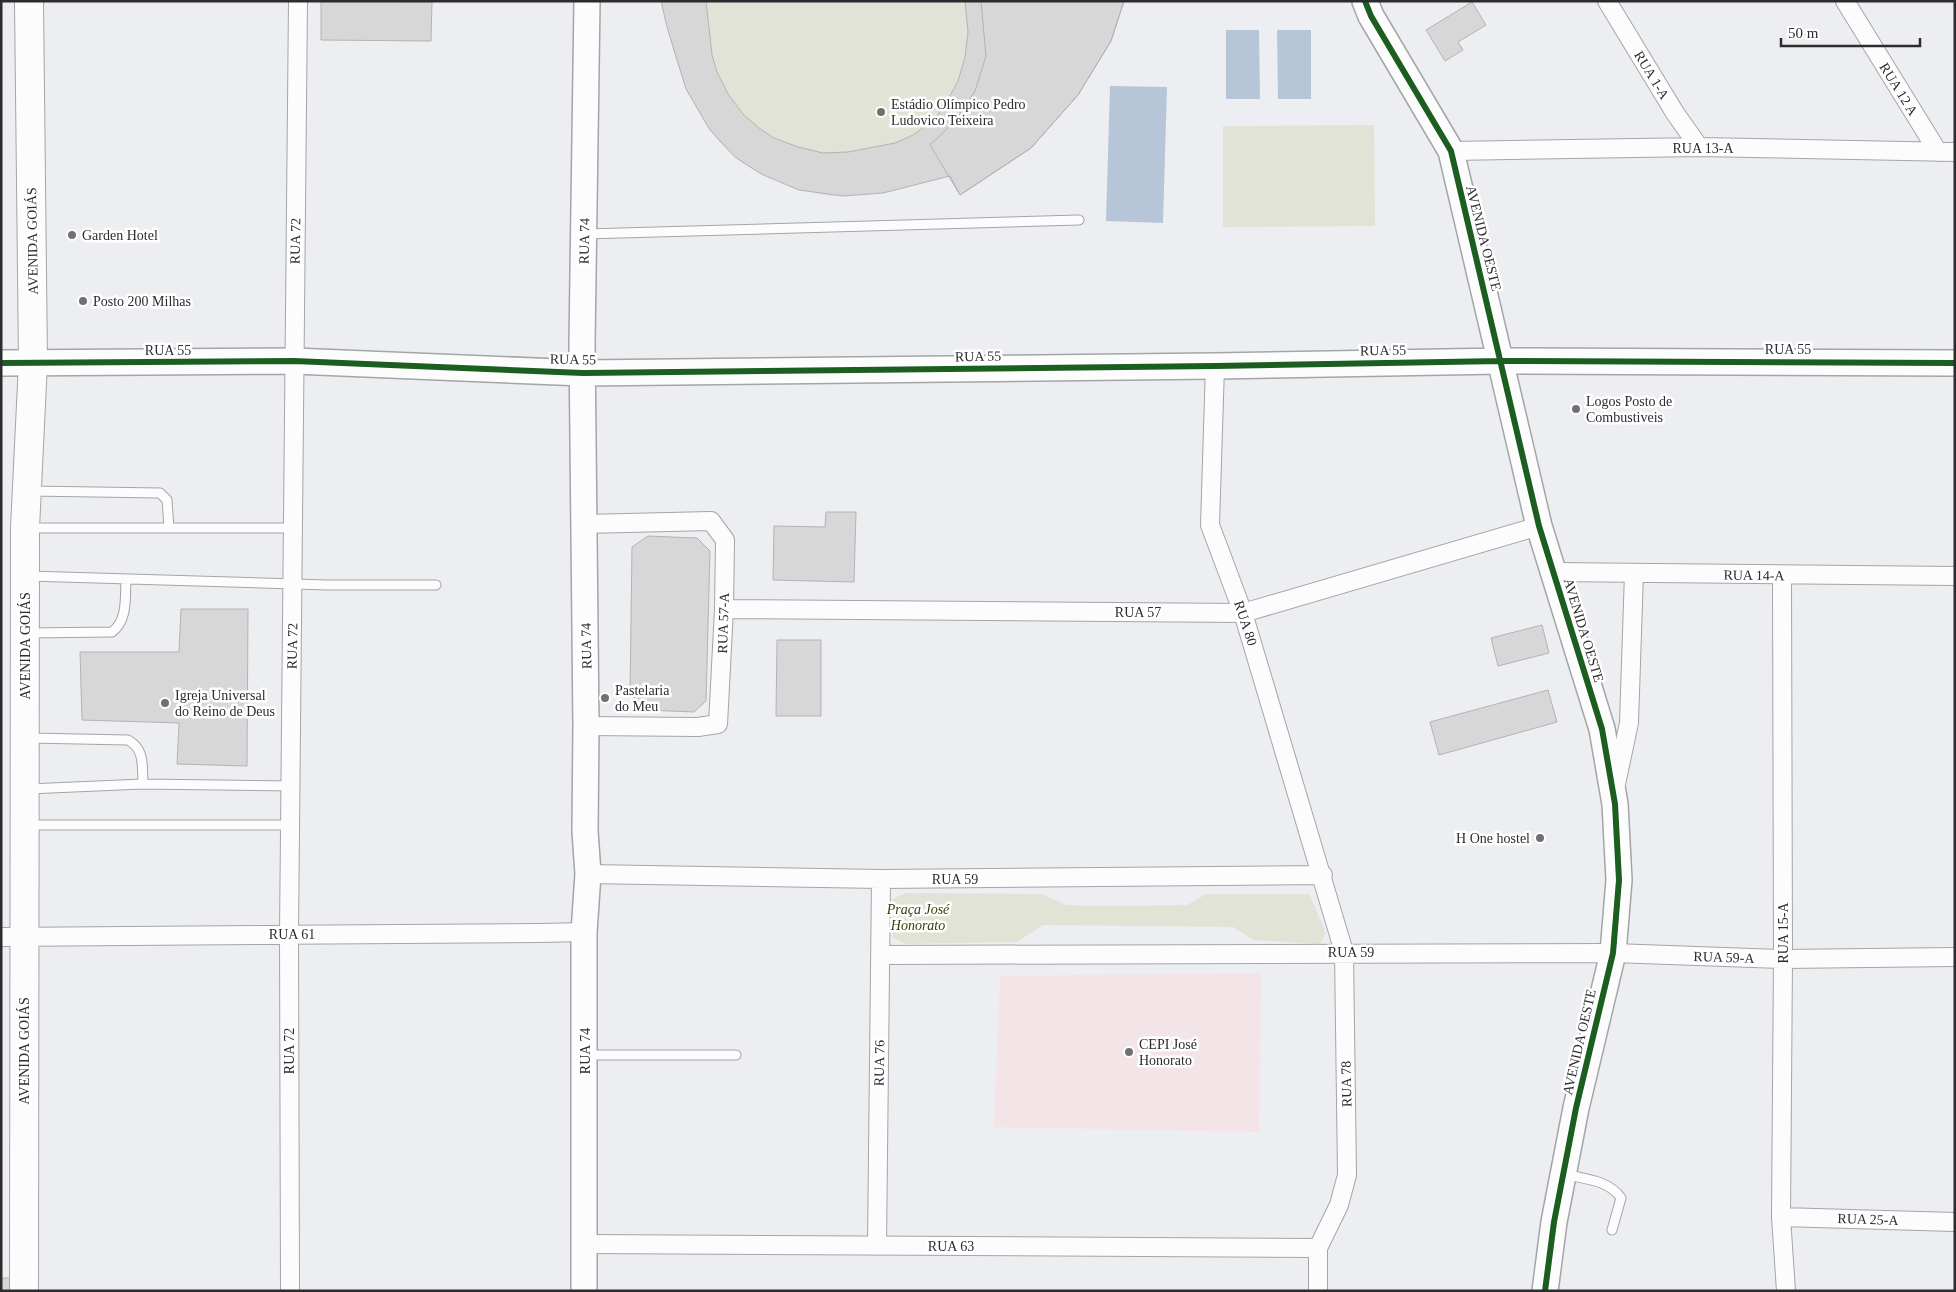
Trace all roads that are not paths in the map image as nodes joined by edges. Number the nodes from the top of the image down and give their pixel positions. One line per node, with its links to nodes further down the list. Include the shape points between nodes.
1 (29, 1): 15 (main road, AVENIDA GOIÁS)
2 (298, 1): 13 (street, RUA 72)
3 (587, 1): 11 (street, RUA 74)
4 (1365, 1): 8 (street, AVENIDA OESTE)
5 (1607, 1): 7 (street, RUA 1-A)
6 (1845, 1): 9 (street, RUA 12 A)
7 (1699, 147): 8 (street, RUA 13-A); 9 (street, RUA 13-A)
8 (1451, 152): 12 (street, AVENIDA OESTE)
9 (1946, 152)
10 (1079, 220): 11 (lane)
11 (584, 234): 18 (street, RUA 74)
12 (1501, 361): 16 (street, RUA 55); 17 (street, RUA 55); 21 (street, AVENIDA OESTE)
13 (294, 362): 15 (street, RUA 55); 18 (street, RUA 55); 24 (street, RUA 72)
14 (1, 363): 15 (street, RUA 55)
15 (33, 363): 19 (main road, AVENIDA GOIÁS)
16 (1955, 363)
17 (1215, 366): 18 (street, RUA 55); 34 (street, RUA 80, via 1210,524)
18 (583, 373): 20 (street, RUA 74)
19 (26, 490): 22 (main road, AVENIDA GOIÁS); 23 (lane, via 160,493 167,500)
20 (584, 524): 33 (street, RUA 57-A, via 711,521 725,540); 36 (street, RUA 74)
21 (1539, 526): 25 (street, AVENIDA OESTE); 34 (street, RUA 57)
22 (26, 528): 23 (lane); 28 (main road, AVENIDA GOIÁS)
23 (169, 528): 24 (lane)
24 (292, 528): 31 (street, RUA 72)
25 (1552, 572): 26 (street, RUA 14-A); 41 (street, AVENIDA OESTE, via 1602,729)
26 (1634, 573): 27 (street, RUA 14-A); 41 (street, AVENIDA OESTE, via 1629,724)
27 (1782, 575): 29 (street, RUA 14-A); 54 (street, RUA 15-A)
28 (25, 576): 30 (lane); 35 (main road, AVENIDA GOIÁS)
29 (1955, 576)
30 (126, 579): 31 (lane); 35 (lane, via 123,615 119,626 112,632)
31 (292, 583): 32 (lane); 39 (street, RUA 72)
32 (436, 584)
33 (724, 609): 34 (street, RUA 57); 36 (street, RUA 57-A, via 718,724 698,727)
34 (1243, 612): 45 (street, RUA 80)
35 (25, 633): 37 (main road, AVENIDA GOIÁS)
36 (586, 726): 44 (street, RUA 74)
37 (24, 738): 38 (lane, via 128,740 137,745); 40 (main road, AVENIDA GOIÁS)
38 (143, 784): 39 (lane); 40 (lane)
39 (290, 786): 43 (street, RUA 72)
40 (24, 789): 42 (main road, AVENIDA GOIÁS)
41 (1613, 794): 51 (street, AVENIDA OESTE, via 1619,880)
42 (24, 825): 43 (lane); 49 (main road, AVENIDA GOIÁS)
43 (290, 825): 48 (street, RUA 72)
44 (588, 874): 46 (street, RUA 59); 47 (street, RUA 74)
45 (1322, 875): 46 (street, RUA 59); 50 (street, RUA 78)
46 (881, 879): 52 (street, RUA 76)
47 (584, 932): 48 (street, RUA 61); 55 (street, RUA 74)
48 (289, 934): 49 (street, RUA 61); 65 (street, RUA 72)
49 (12, 937): 64 (main road, AVENIDA GOIÁS)
50 (1344, 952): 51 (street, RUA 59); 52 (street, RUA 59); 63 (street, RUA 78, via 1346,1175 1339,1205)
51 (1613, 953): 54 (street, RUA 59-A); 57 (street, AVENIDA OESTE)
52 (880, 955): 62 (street, RUA 76)
53 (1955, 957): 54 (street, RUA 59-A)
54 (1783, 959): 58 (street, RUA 15-A)
55 (585, 1055): 56 (lane); 61 (street, RUA 74)
56 (736, 1055)
57 (1563, 1174): 60 (lane, via 1615,1189 1621,1198); 68 (street, AVENIDA OESTE)
58 (1781, 1217): 59 (street, RUA 25-A); 69 (street, RUA 15-A)
59 (1955, 1222)
60 (1612, 1230)
61 (585, 1244): 62 (street, RUA 63); 66 (street, RUA 74)
62 (877, 1246): 63 (street, RUA 63)
63 (1318, 1248): 67 (street, RUA 78)
64 (24, 1291)
65 (290, 1291)
66 (584, 1291)
67 (1318, 1291)
68 (1545, 1291)
69 (1786, 1291)

